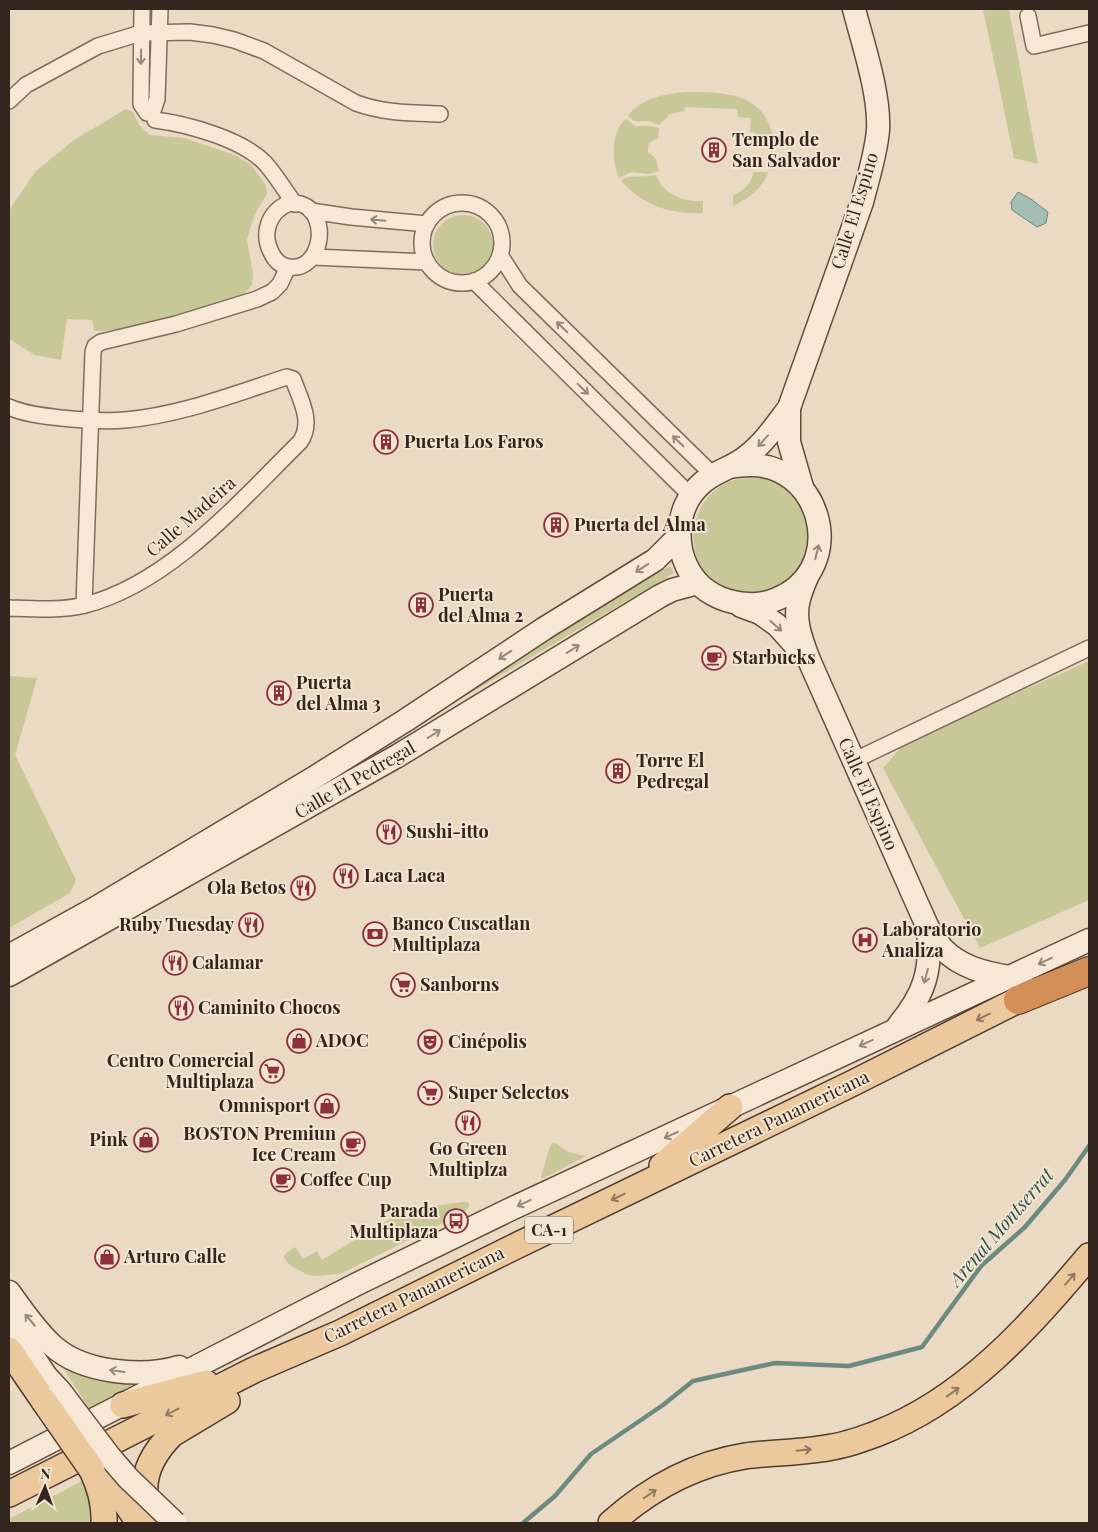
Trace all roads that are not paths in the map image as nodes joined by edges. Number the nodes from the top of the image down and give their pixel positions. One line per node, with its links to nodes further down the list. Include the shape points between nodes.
1 (142, 9): 5 (street)
2 (160, 9): 6 (street)
3 (854, 9): 20 (main road, Calle El Espino, via 876,104 877,137 862,202)
4 (1028, 16): 7 (street, via 1034,46)
5 (141, 33): 6 (street); 8 (street, via 98,46 26,85); 10 (street, one-way to 10, via 140,96)
6 (159, 33): 9 (street, via 190,32 234,40 264,51 356,103 392,112); 10 (street, via 157,99)
7 (1089, 33)
8 (9, 101)
9 (440, 114)
10 (151, 115): 11 (street, via 204,131 255,154)
11 (294, 204): 12 (street, via 301,204); 17 (street, via 289,203 272,215 267,233 267,244 275,260)
12 (311, 211): 13 (street, one-way to 12); 15 (street, via 319,234 319,244)
13 (427, 224): 14 (street, via 435,213 447,206 474,204 495,219 502,243); 16 (street, via 423,236)
14 (500, 255): 18 (street, via 495,267); 22 (street, one-way to 14, via 520,286)
15 (313, 257): 16 (street); 17 (street, via 302,266)
16 (427, 262): 18 (street, via 441,277 462,283)
17 (288, 267): 21 (street, via 280,284 257,299 95,346 92,352)
18 (474, 281): 24 (street, one-way to 24)
19 (9, 407): 21 (street, via 45,416)
20 (789, 408): 22 (main road, Calle El Espino, one-way to 22, via 747,457); 23 (main road, Calle El Espino, via 789,442)
21 (89, 421): 29 (street); 29 (street, Calle Madeira, via 125,420 191,408 290,377 306,418 306,431 300,442 196,543 172,562 113,596)
22 (721, 471): 23 (main road, via 750,465 769,467); 24 (main road, via 701,484)
23 (802, 487): 26 (main road, one-way to 23, via 816,559 819,521 813,503)
24 (691, 496): 25 (main road, via 682,515)
25 (679, 536): 27 (main road, via 683,558); 33 (main road, Calle El Pedregal, one-way to 33, via 655,560)
26 (807, 576): 28 (main road, via 794,590 776,600 756,605); 32 (main road, Calle El Espino, via 798,600 797,615 798,629)
27 (698, 583): 28 (main road, via 715,596); 35 (main road, Calle El Pedregal, one-way to 27, via 399,755 660,596)
28 (735, 604): 32 (main road, Calle El Espino, one-way to 32, via 760,613 777,625)
29 (84, 605): 30 (street, Calle Madeira, via 56,609)
30 (9, 608)
31 (1089, 648): 34 (street)
32 (809, 660): 34 (main road, Calle El Espino)
33 (406, 720): 36 (main road, Calle El Pedregal); 39 (main road, via 302,772)
34 (854, 761): 37 (main road, Calle El Espino)
35 (240, 844): 36 (main road, Calle El Pedregal); 45 (main road, via 109,933)
36 (98, 916): 40 (main road, Calle El Pedregal); 43 (main road, Calle El Pedregal)
37 (928, 928): 44 (main road, Calle El Espino, via 943,948 962,964); 46 (main road, Calle El Espino, one-way to 46, via 928,972 921,993)
38 (1089, 940): 44 (main road, Carretera Panamericana, one-way to 44)
39 (9, 943)
40 (9, 956)
41 (1089, 964): 44 (main road, Carretera Panamericana / CA-1)
42 (1089, 971): 44 (highway)
43 (9, 975)
44 (1014, 989): 46 (main road, Carretera Panamericana); 48 (main road, Carretera Panamericana / CA-1, one-way to 48, via 852,1084)
45 (9, 992)
46 (895, 1029): 47 (main road, Carretera Panamericana, one-way to 47)
47 (730, 1107): 48 (main road, via 665,1164); 54 (main road, Carretera Panamericana, one-way to 54, via 357,1284)
48 (652, 1181): 52 (main road, Carretera Panamericana / CA-1, one-way to 52)
49 (1089, 1256): 65 (main road, one-way to 49, via 668,1482 713,1463 745,1456 832,1448 876,1434 922,1412 981,1371)
50 (9, 1292): 54 (main road, one-way to 50, via 147,1373 116,1372 90,1365 54,1347)
51 (9, 1320): 56 (main road)
52 (340, 1333): 55 (main road, Carretera Panamericana / CA-1); 63 (main road, via 181,1428 165,1442 153,1459 144,1488 145,1506)
53 (9, 1350): 56 (main road)
54 (216, 1356): 57 (main road, Carretera Panamericana)
55 (254, 1370): 57 (main road); 60 (main road, Carretera Panamericana / CA-1, one-way to 60)
56 (51, 1390): 59 (main road, bridge); 64 (main road, bridge, via 128,1478)
57 (123, 1405): 58 (main road, Carretera Panamericana)
58 (9, 1463)
59 (96, 1467): 61 (main road); 62 (main road)
60 (9, 1494)
61 (104, 1523)
62 (139, 1523)
63 (156, 1523)
64 (175, 1523)
65 (612, 1523)

